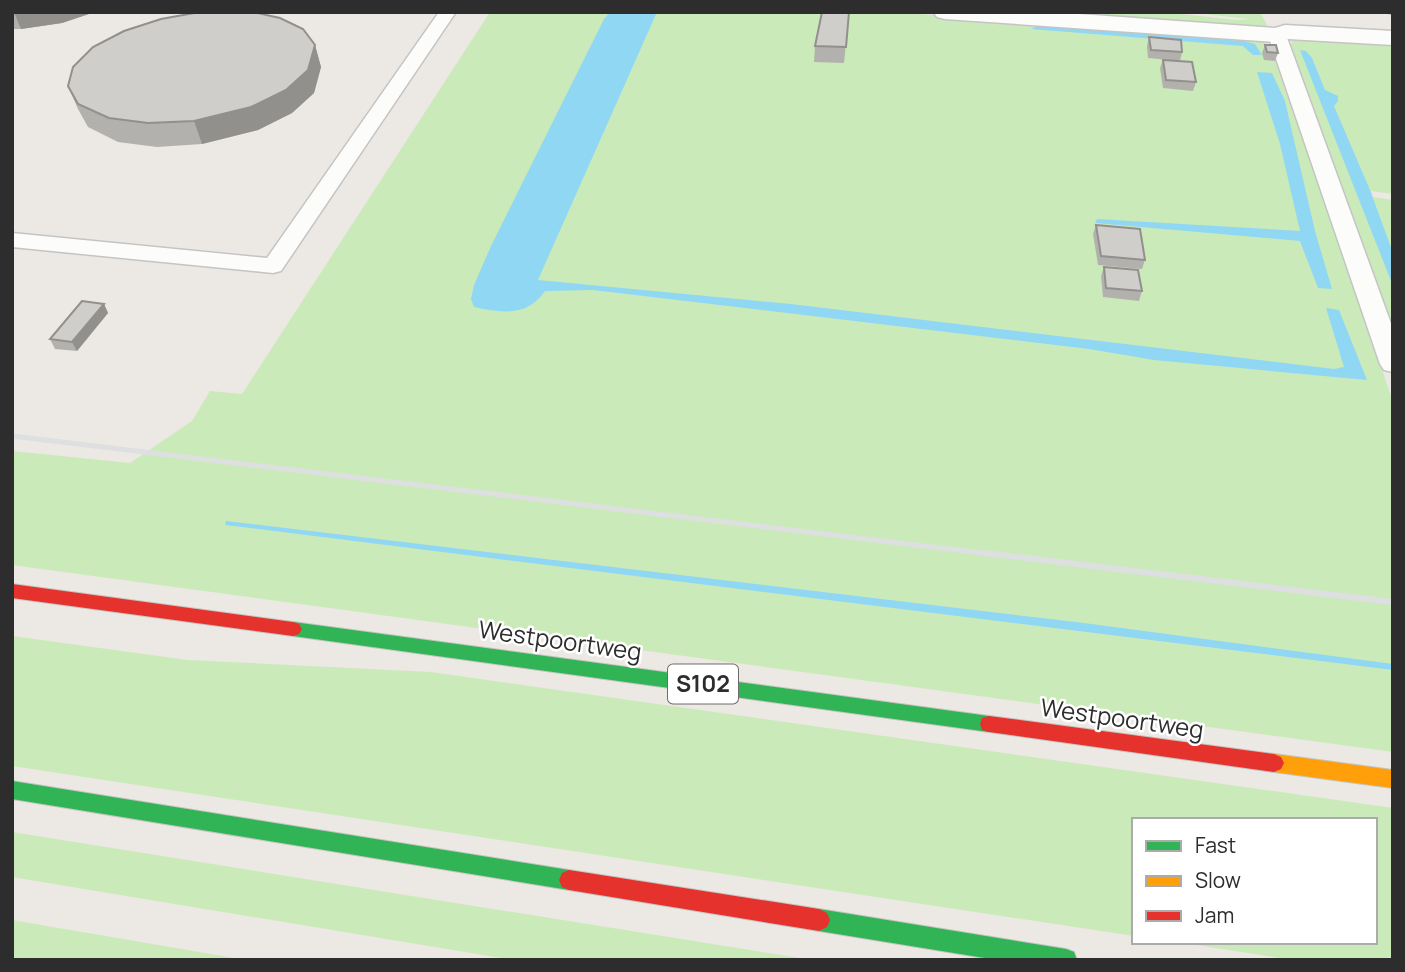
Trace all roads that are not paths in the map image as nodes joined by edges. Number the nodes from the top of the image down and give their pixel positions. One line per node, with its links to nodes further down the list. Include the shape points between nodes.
1 (448, 12): 5 (lane, via 273,267)
2 (945, 12): 3 (street)
3 (1279, 26): 4 (street); 6 (lane)
4 (1393, 38)
5 (12, 240)
6 (1393, 364)
7 (12, 591): 8 (main road, Westpoortweg / S102)
8 (1393, 779)
9 (12, 790): 10 (main road)
10 (1066, 960)

